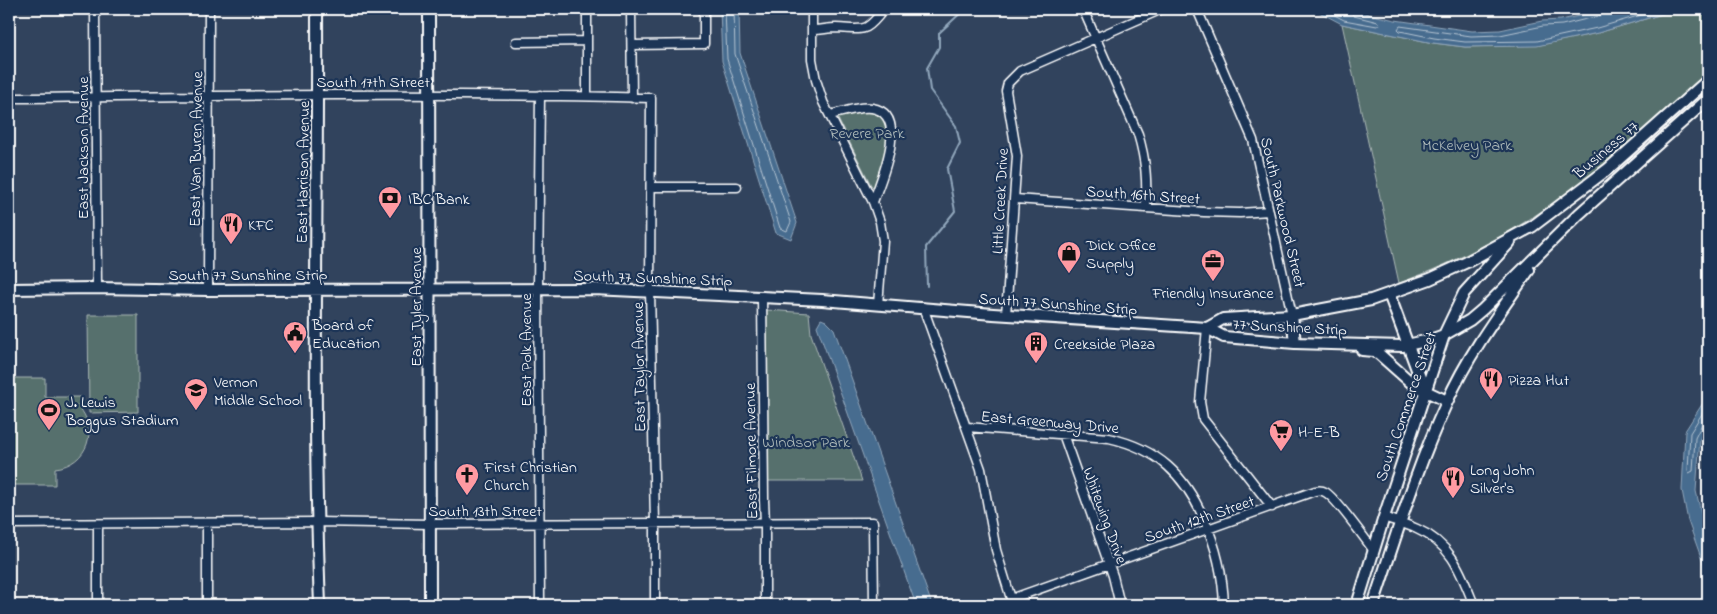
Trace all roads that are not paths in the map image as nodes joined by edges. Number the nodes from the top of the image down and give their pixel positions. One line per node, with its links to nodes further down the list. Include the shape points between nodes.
1 (95, 9): 22 (street, East Jackson Avenue)
2 (209, 9): 23 (street, East Van Buren Avenue)
3 (317, 9): 19 (main road, East Harrison Avenue)
4 (429, 9): 20 (main road, East Tyler Avenue)
5 (587, 9): 15 (street)
6 (631, 9): 17 (street)
7 (704, 9): 17 (street, via 704,44)
8 (812, 9): 13 (street)
9 (884, 9): 13 (street, via 869,27 863,29)
10 (1083, 9): 14 (street)
11 (1162, 9): 14 (street, Little Creek Drive)
12 (1197, 9): 35 (street, South Parkwood Street, via 1253,140)
13 (812, 30): 29 (street, via 813,66)
14 (1096, 38): 32 (street, Little Creek Drive, via 1020,71 1008,83 1007,100 1018,156); 34 (street, via 1141,142 1147,176)
15 (587, 41): 16 (street); 24 (street)
16 (516, 42)
17 (632, 45): 26 (street)
18 (1708, 80): 36 (main road, Business 77, via 1608,169 1533,226)
19 (318, 95): 20 (street, South 17th Street); 23 (street, South 17th Street); 40 (main road, East Harrison Avenue)
20 (429, 95): 21 (street, South 17th Street); 41 (main road, East Tyler Avenue)
21 (540, 95): 24 (street, South 17th Street); 39 (street, East Polk Avenue)
22 (96, 96): 23 (street, South 17th Street); 25 (street, South 17th Street); 38 (street, East Jackson Avenue)
23 (210, 96): 43 (street, East Van Buren Avenue)
24 (587, 96): 26 (street, South 17th Street)
25 (9, 98)
26 (632, 98): 27 (street, South 17th Street)
27 (651, 98): 30 (street, East Taylor Avenue)
28 (1707, 100): 37 (main road, Business 77)
29 (830, 115): 33 (street); 33 (street, via 872,108 882,113 889,123 891,148)
30 (651, 187): 31 (street); 44 (street, East Taylor Avenue)
31 (737, 187)
32 (1015, 199): 34 (street, South 16th Street); 52 (street, Little Creek Drive)
33 (873, 202): 48 (street, via 883,241)
34 (1146, 207): 35 (street, South 16th Street, via 1231,213)
35 (1269, 211): 50 (street, South Parkwood Street)
36 (1516, 235): 45 (main road, 77 Sunshine Strip, via 1445,272); 55 (main road, South Commerce Street, via 1464,293)
37 (1544, 248): 55 (main road, 77 Sunshine Strip, via 1483,309); 61 (main road, South Commerce Street, via 1474,352)
38 (96, 288): 42 (main road, South 77 Sunshine Strip); 43 (main road, South 77 Sunshine Strip)
39 (538, 288): 41 (main road, South 77 Sunshine Strip); 44 (main road, South 77 Sunshine Strip); 67 (street, East Polk Avenue)
40 (316, 289): 41 (main road, South 77 Sunshine Strip); 43 (main road, South 77 Sunshine Strip); 66 (main road, East Harrison Avenue)
41 (430, 289): 74 (main road, East Tyler Avenue)
42 (9, 290)
43 (208, 290)
44 (650, 290): 46 (main road, South 77 Sunshine Strip); 68 (street, East Taylor Avenue)
45 (1389, 294): 47 (main road, 77 Sunshine Strip); 51 (main road)
46 (762, 296): 48 (main road, South 77 Sunshine Strip); 69 (street, East Filmore Avenue)
47 (1372, 300): 50 (main road, 77 Sunshine Strip); 51 (main road, via 1385,304)
48 (878, 305): 49 (main road, South 77 Sunshine Strip)
49 (923, 307): 52 (main road, South 77 Sunshine Strip); 62 (street)
50 (1292, 314): 53 (main road, 77 Sunshine Strip, via 1223,319); 56 (main road, South Parkwood Street)
51 (1395, 314): 54 (main road)
52 (1006, 315): 53 (main road, South 77 Sunshine Strip)
53 (1207, 328): 56 (main road, 77 Sunshine Strip, via 1224,337); 64 (street, via 1200,402 1203,418)
54 (1402, 328): 58 (main road); 59 (main road)
55 (1444, 335): 58 (main road, 77 Sunshine Strip); 60 (main road, South Commerce Street)
56 (1295, 342): 57 (main road, 77 Sunshine Strip)
57 (1309, 343): 59 (main road, 77 Sunshine Strip); 60 (main road, via 1374,351)
58 (1408, 345): 59 (main road, 77 Sunshine Strip); 60 (main road)
59 (1386, 346)
60 (1425, 391): 61 (main road); 65 (main road, South Commerce Street)
61 (1447, 400): 70 (main road, South Commerce Street)
62 (967, 427): 63 (street, East Greenway Drive); 78 (street, via 981,470 996,550)
63 (1063, 434): 75 (street, East Greenway Drive, via 1109,438 1152,454 1186,485); 77 (street, Whitewing Drive)
64 (1272, 507): 75 (street, South 12th Street); 76 (street, South 12th Street, via 1314,491 1325,492)
65 (1384, 517): 70 (street); 76 (main road, South Commerce Street)
66 (317, 522): 73 (street, South 13th Street); 74 (street, South 13th Street); 81 (main road, East Harrison Avenue)
67 (540, 523): 68 (street, South 13th Street); 74 (street, South 13th Street); 83 (street, East Polk Avenue)
68 (655, 523): 69 (street, South 13th Street); 84 (street, East Taylor Avenue)
69 (765, 523): 85 (street, East Filmore Avenue); 86 (street, South 13th Street, via 873,522)
70 (1400, 523): 90 (main road, South Commerce Street); 91 (street, via 1426,533 1449,552)
71 (9, 524): 72 (street, South 13th Street)
72 (98, 524): 73 (street, South 13th Street); 79 (street)
73 (207, 524): 80 (street)
74 (430, 524): 82 (main road, East Tyler Avenue)
75 (1208, 529): 77 (street, South 12th Street); 88 (street, East Greenway Drive, via 1217,555)
76 (1374, 550): 89 (main road, South Commerce Street)
77 (1109, 564): 78 (street, South 12th Street); 87 (street, Whitewing Drive)
78 (1012, 602)
79 (98, 605)
80 (207, 605)
81 (320, 605)
82 (430, 605)
83 (540, 605)
84 (655, 605)
85 (765, 605)
86 (874, 605)
87 (1120, 605)
88 (1224, 605)
89 (1358, 605)
90 (1373, 605)
91 (1474, 605)

